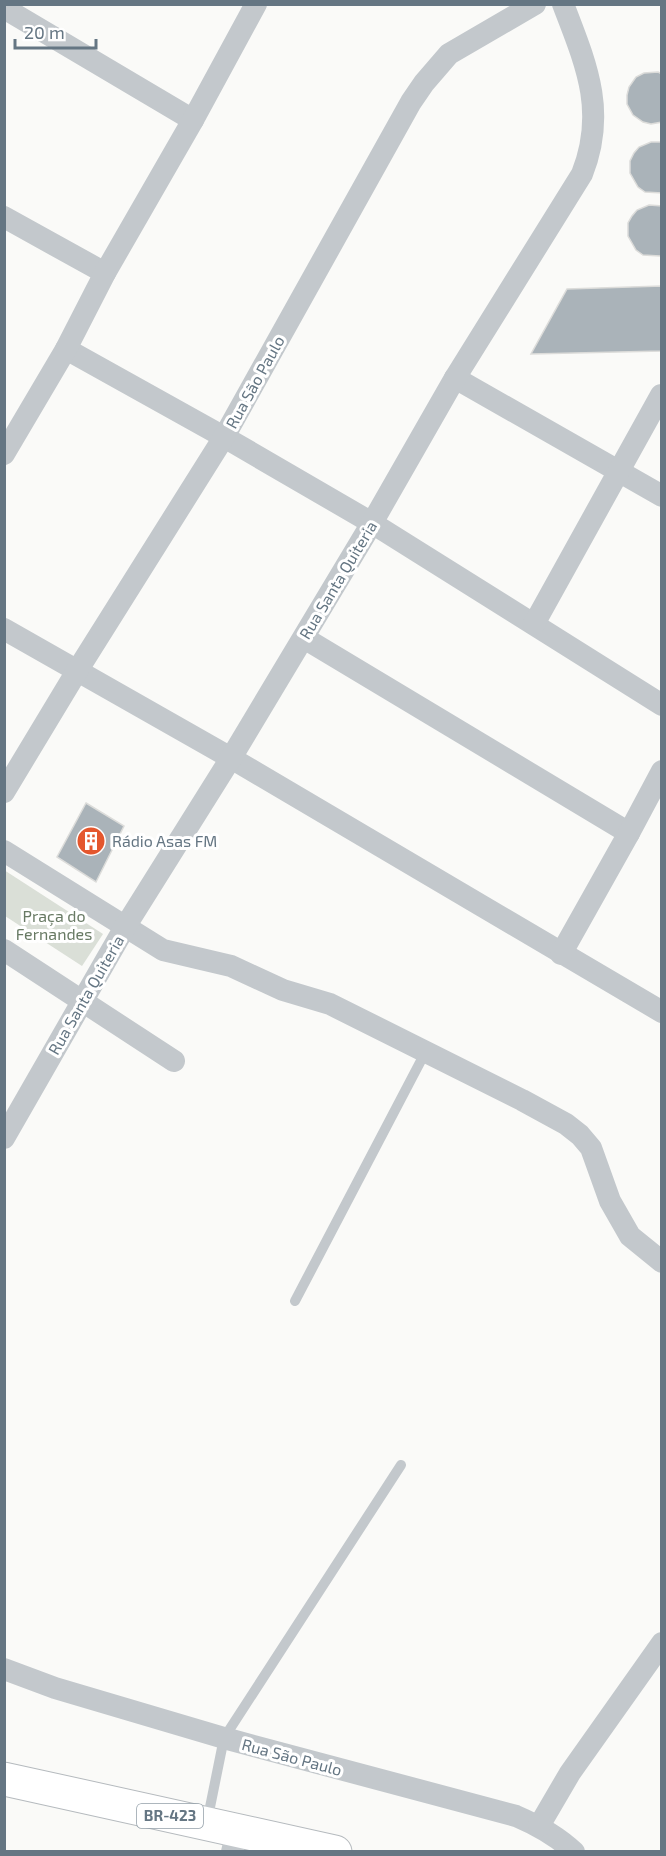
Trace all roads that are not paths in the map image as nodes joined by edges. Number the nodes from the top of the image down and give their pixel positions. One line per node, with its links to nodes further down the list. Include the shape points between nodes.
1 (256, 4): 5 (street)
2 (535, 4): 11 (street, Rua São Paulo, via 449,54 424,83)
3 (563, 4): 9 (street, Rua Santa Quiteria, via 585,60 595,116 588,161)
4 (4, 8): 5 (street)
5 (194, 120): 7 (street)
6 (4, 217): 7 (street)
7 (105, 273): 8 (street)
8 (66, 349): 11 (street); 12 (street)
9 (455, 378): 13 (street); 15 (street, Rua Santa Quiteria)
10 (661, 395): 13 (street)
11 (224, 437): 15 (street); 19 (street, Rua São Paulo)
12 (8, 441)
13 (617, 471): 14 (street); 16 (street)
14 (662, 496)
15 (372, 523): 16 (street); 18 (street, Rua Santa Quiteria)
16 (534, 624): 20 (street)
17 (4, 629): 19 (street)
18 (304, 638): 21 (street, Rua Santa Quiteria); 24 (street)
19 (77, 671): 21 (street); 23 (street, Rua São Paulo)
20 (662, 705)
21 (231, 758): 26 (street, Rua Santa Quiteria); 28 (street)
22 (662, 771): 24 (street)
23 (4, 792)
24 (629, 833): 28 (street)
25 (4, 851): 26 (street)
26 (125, 927): 29 (street, Rua Santa Quiteria); 31 (street, via 163,950 231,966 283,990 330,1004)
27 (4, 950): 29 (street)
28 (561, 954): 30 (street)
29 (81, 1001): 32 (street); 33 (street, Rua Santa Quiteria)
30 (662, 1012)
31 (426, 1051): 34 (street, via 580,1135 591,1148 610,1201 630,1236); 35 (lane)
32 (174, 1061)
33 (4, 1138)
34 (662, 1262)
35 (295, 1301)
36 (402, 1465): 39 (lane)
37 (662, 1643): 41 (street, via 570,1773)
38 (4, 1669): 39 (street, Rua São Paulo)
39 (224, 1738): 41 (street, Rua São Paulo, via 516,1816); 42 (lane)
40 (4, 1779): 42 (main road, BR-423)
41 (539, 1826): 44 (street, Rua São Paulo)
42 (225, 1836): 43 (main road, BR-423)
43 (335, 1851)
44 (574, 1851)

